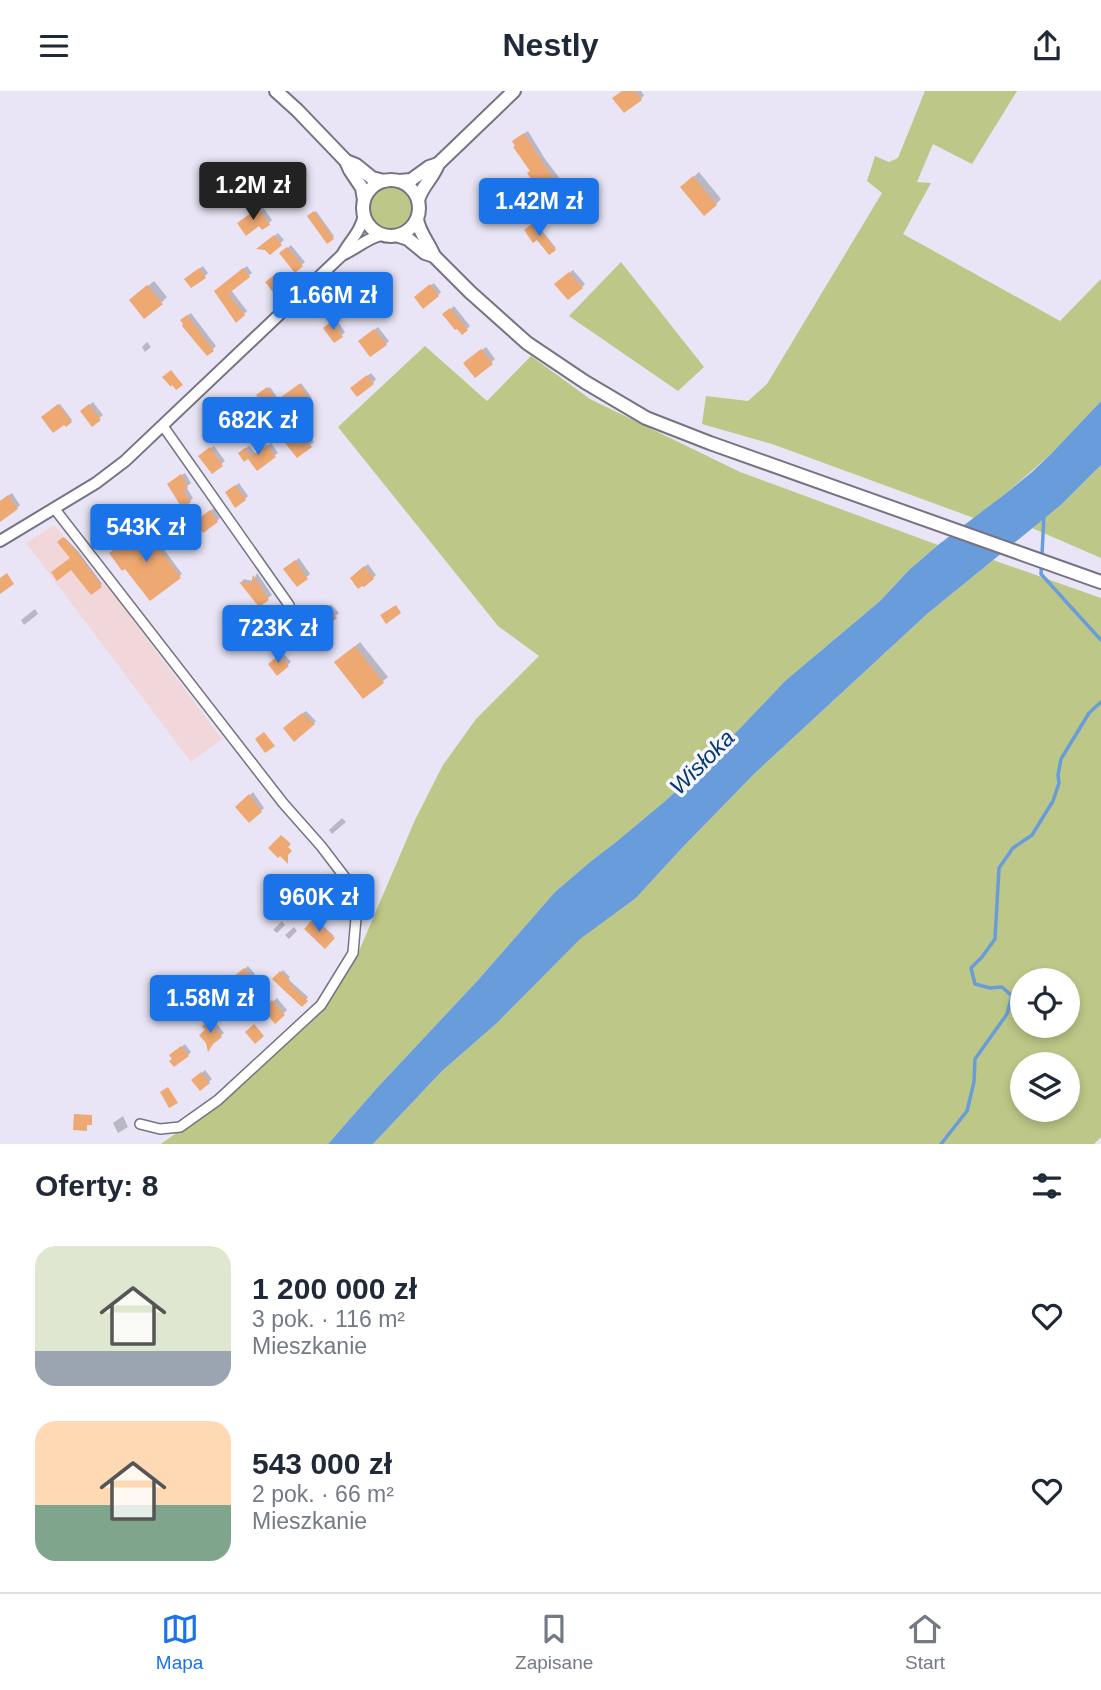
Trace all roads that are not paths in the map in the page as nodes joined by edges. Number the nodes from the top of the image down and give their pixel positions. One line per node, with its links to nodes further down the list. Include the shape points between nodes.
1 (276, 91): 3 (main road)
2 (514, 91): 4 (main road)
3 (346, 161): 5 (main road); 8 (main road, via 362,188)
4 (438, 164): 6 (main road, via 411,180); 7 (main road)
5 (384, 181): 6 (main road); 8 (main road, via 371,188)
6 (399, 181): 7 (main road)
7 (418, 200): 10 (main road)
8 (364, 201): 9 (main road)
9 (363, 215): 11 (main road); 13 (street, via 361,227)
10 (417, 219): 12 (main road); 14 (main road)
11 (381, 235): 12 (main road); 13 (street)
12 (399, 236): 14 (main road)
13 (342, 255): 15 (street)
14 (434, 256): 18 (main road, via 527,343 646,418)
15 (163, 426): 16 (street, via 96,483); 19 (street)
16 (54, 508): 17 (street); 20 (street, via 347,880 356,918 353,953 321,1006 218,1100 180,1127 160,1129)
17 (0, 541)
18 (1101, 582)
19 (289, 605)
20 (140, 1123)

